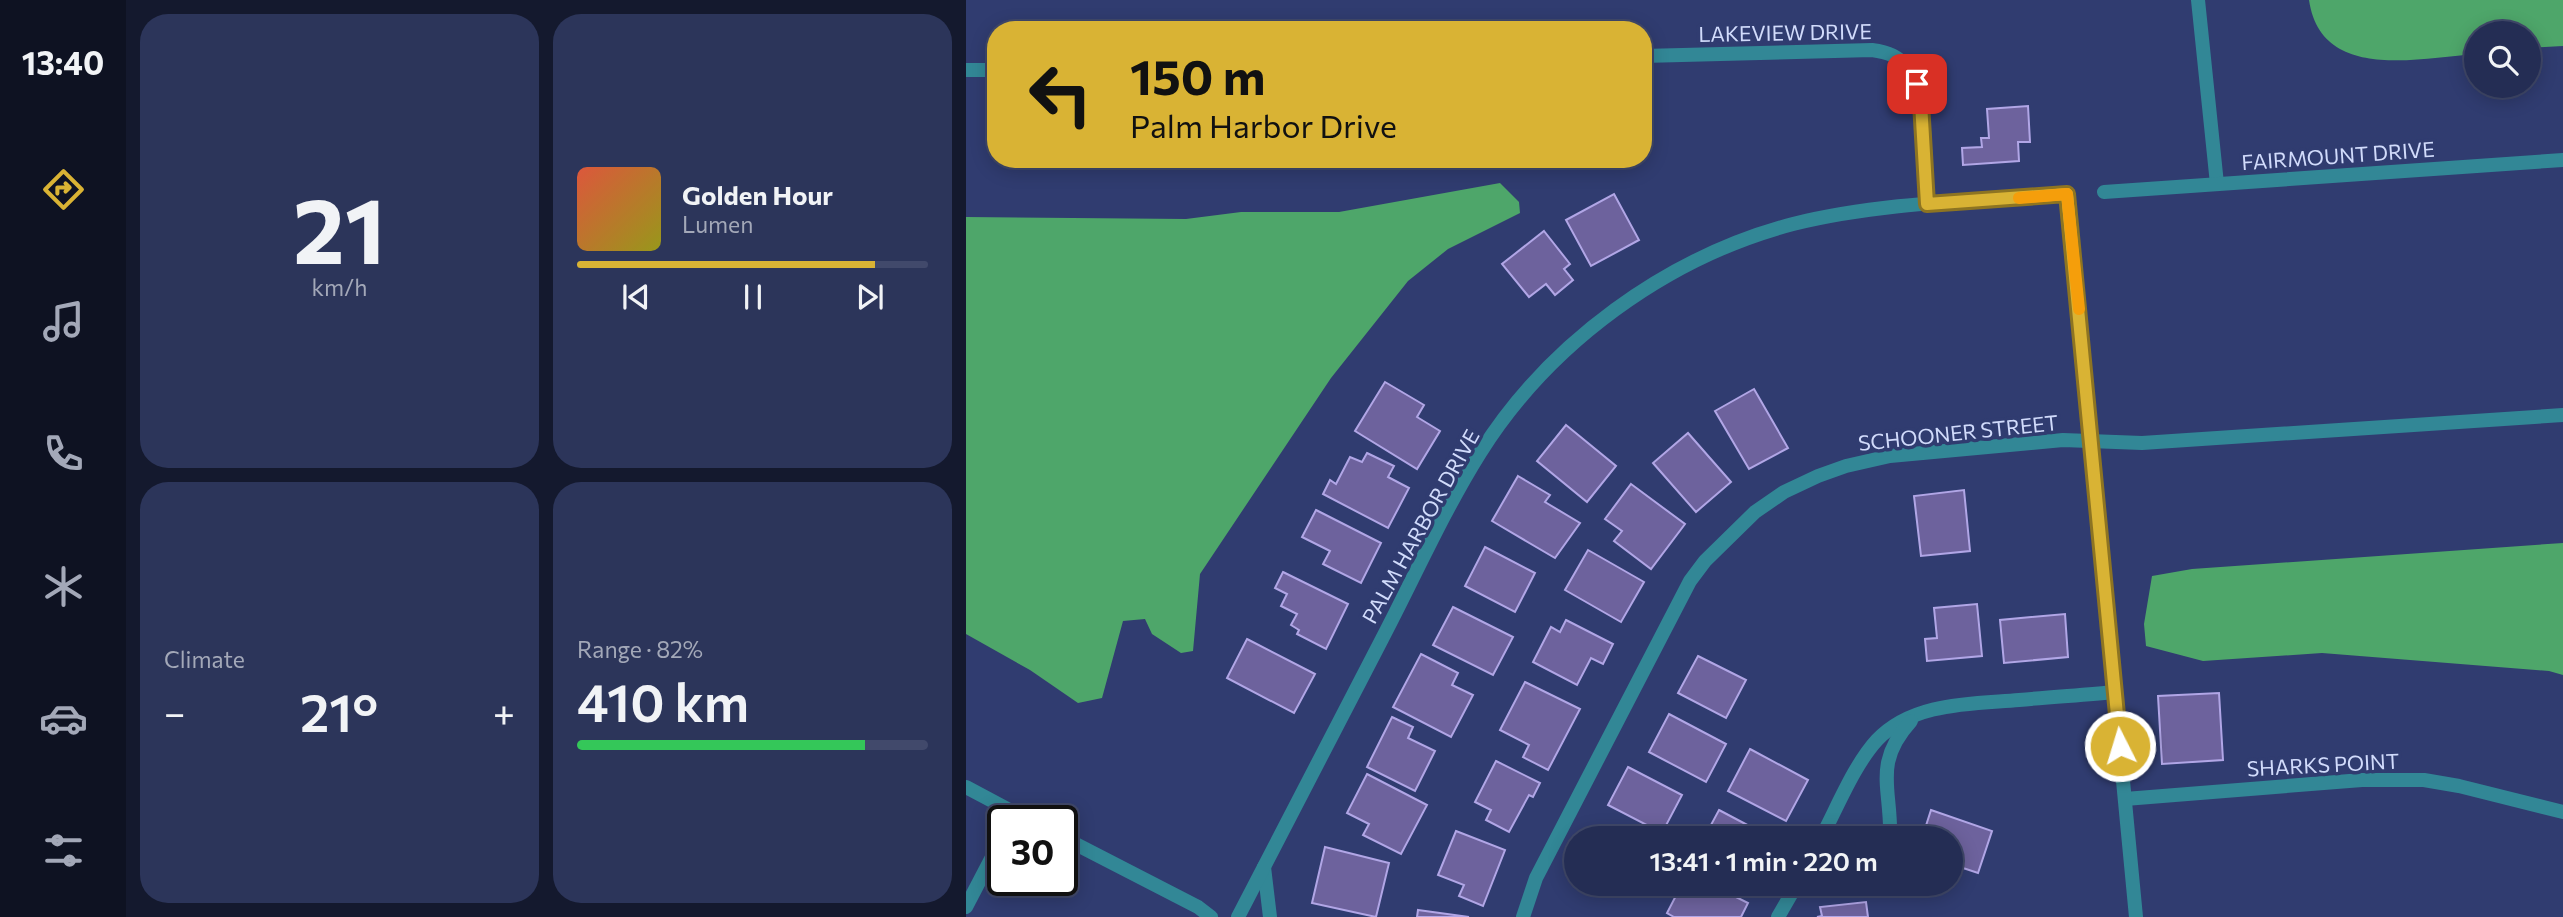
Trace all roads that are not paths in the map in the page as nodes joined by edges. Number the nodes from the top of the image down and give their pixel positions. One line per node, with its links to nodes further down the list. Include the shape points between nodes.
1 (2198, 0): 6 (street, FAIRMOUNT DRIVE)
2 (1652, 56): 8 (street, LAKEVIEW DRIVE, via 1872,50 1892,54 1910,70 1917,84)
3 (966, 70): 4 (street)
4 (987, 70)
5 (2563, 160): 6 (street, FAIRMOUNT DRIVE)
6 (2217, 184): 7 (street)
7 (2104, 192)
8 (1927, 204): 10 (street, PALM HARBOR DRIVE, via 2067,194); 20 (street, PALM HARBOR DRIVE, via 1791,225 1715,252 1626,302 1578,338 1495,432 1463,482)
9 (2563, 415): 10 (street, SCHOONER STREET, via 2142,443)
10 (2092, 442): 11 (street); 27 (street, SCHOONER STREET, via 2063,440 1868,460 1818,476 1755,512 1705,561 1685,590 1536,878)
11 (2116, 692): 12 (street, via 1956,705); 14 (street)
12 (1920, 713): 17 (street, via 1876,741); 18 (street, via 1896,739 1888,757)
13 (966, 788): 15 (street)
14 (2125, 799): 16 (street, SHARKS POINT, via 2398,779 2459,786); 29 (street)
15 (993, 805)
16 (2563, 811)
17 (1827, 826)
18 (1889, 826)
19 (1078, 845): 24 (street)
20 (1264, 866): 25 (street, PALM HARBOR DRIVE); 26 (street)
21 (987, 867): 23 (street)
22 (1790, 896): 28 (street)
23 (966, 907)
24 (1211, 917)
25 (1238, 917)
26 (1270, 917)
27 (1523, 917)
28 (1779, 917)
29 (2136, 917)

